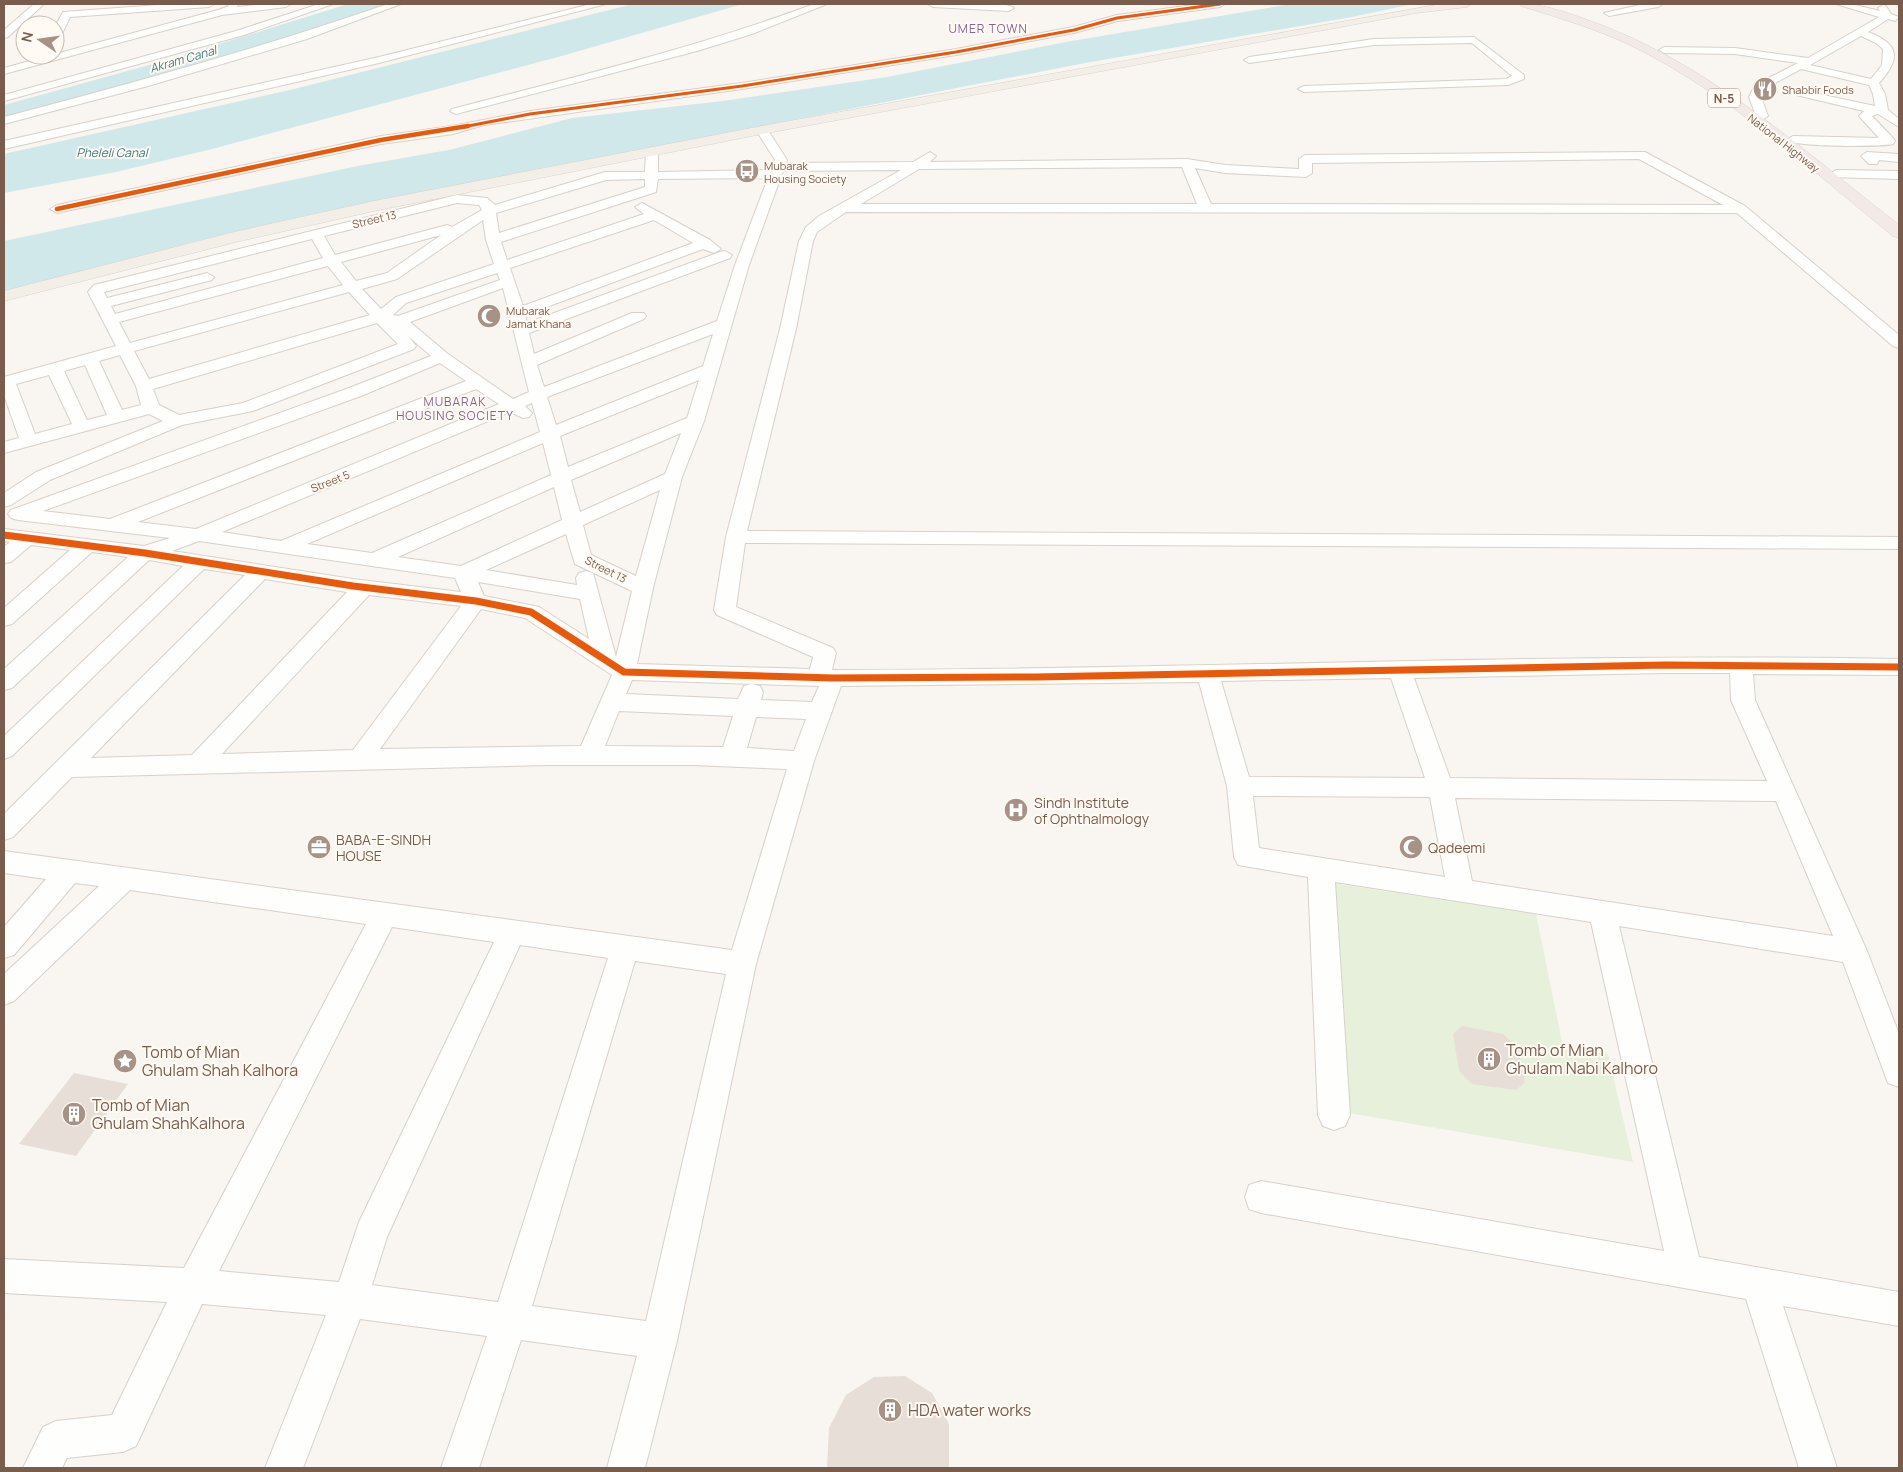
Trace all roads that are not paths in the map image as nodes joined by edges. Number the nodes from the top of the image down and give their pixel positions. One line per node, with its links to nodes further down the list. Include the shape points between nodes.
1 (212, 4): 19 (street)
2 (232, 4): 26 (street, via 232,8)
3 (286, 4): 26 (street)
4 (328, 4): 49 (street)
5 (396, 4): 53 (street, via 144,84)
6 (601, 4): 59 (street, via 379,60)
7 (822, 4): 54 (street, via 693,49 460,110)
8 (933, 4): 21 (street)
9 (1220, 4): 20 (street)
10 (1447, 4): 11 (main road); 37 (main road)
11 (1467, 4)
12 (1525, 4): 30 (highway, National Highway / N-5)
13 (1540, 4): 30 (highway, National Highway / N-5)
14 (1630, 4): 22 (street)
15 (1658, 4): 22 (street)
16 (1841, 4): 27 (street)
17 (1873, 4): 27 (street)
18 (36, 6): 23 (street); 35 (street)
19 (159, 7): 24 (street); 33 (street)
20 (1169, 7): 36 (street)
21 (1009, 8)
22 (1642, 8): 30 (street)
23 (63, 9): 24 (street); 28 (street)
24 (115, 11)
25 (1899, 11): 27 (street)
26 (221, 12): 33 (street)
27 (1885, 12): 29 (street); 32 (street)
28 (61, 15)
29 (1899, 19)
30 (1602, 21): 38 (highway, National Highway / N-5); 83 (highway, National Highway / N-5, via 1681,69 1752,118)
31 (1022, 28): 36 (street)
32 (1864, 30): 34 (street); 42 (street); 45 (street, via 1885,44 1889,52 1886,68)
33 (152, 31): 39 (street)
34 (1886, 32)
35 (4, 35)
36 (1038, 36): 54 (street, via 742,86)
37 (1254, 41): 40 (street); 56 (main road)
38 (1664, 50): 42 (street, via 1735,51); 52 (highway, National Highway / N-5, via 1698,69)
39 (65, 52)
40 (1281, 53): 41 (street); 46 (street, via 1374,42 1474,40 1520,77 1508,82)
41 (1248, 60)
42 (1804, 64): 45 (street); 52 (street, via 1759,87 1755,96)
43 (22, 65): 44 (street)
44 (4, 71)
45 (1873, 82): 51 (street, via 1879,94)
46 (1304, 89)
47 (1851, 92): 50 (street)
48 (1800, 93): 50 (street)
49 (4, 98)
50 (1836, 102): 51 (street)
51 (1877, 111): 55 (street); 58 (street, via 1865,116 1889,141)
52 (1762, 116): 57 (highway, National Highway / N-5)
53 (4, 121)
54 (478, 123): 76 (street, via 453,130 371,142)
55 (1899, 124)
56 (762, 130): 60 (main road); 67 (street, via 781,160)
57 (1794, 140): 58 (street); 68 (highway, National Highway / N-5)
58 (1874, 141): 62 (street)
59 (4, 145)
60 (652, 151): 69 (street); 101 (main road, via 234,237)
61 (930, 156): 66 (street)
62 (1899, 156): 64 (street, via 1867,156)
63 (1852, 158): 64 (street)
64 (1871, 160): 70 (street)
65 (1187, 164): 66 (street); 77 (street); 78 (street, via 1306,173 1305,160 1641,155)
66 (915, 167): 67 (street); 75 (street)
67 (777, 170): 69 (street); 94 (street)
68 (1836, 174): 70 (street); 80 (highway, National Highway / N-5)
69 (653, 175): 72 (street, via 651,189); 74 (street, via 605,176)
70 (1881, 175): 71 (street)
71 (1899, 176)
72 (626, 198): 73 (street); 97 (street)
73 (641, 206): 79 (street); 97 (street)
74 (489, 208): 82 (street); 84 (street, Street 13, via 482,201 457,199); 90 (street); 97 (street, Street 13)
75 (844, 208): 77 (street); 138 (street, via 811,230 806,241 788,329)
76 (57, 209)
77 (1206, 209): 78 (street)
78 (1740, 209): 111 (street)
79 (655, 215): 81 (street); 97 (street)
80 (1899, 223)
81 (671, 224): 85 (street); 89 (street)
82 (464, 225): 86 (street); 91 (street)
83 (1899, 233)
84 (315, 234): 90 (street); 102 (street, Street 13, via 108,284 96,292)
85 (688, 234): 87 (street); 88 (street)
86 (410, 240): 91 (street); 93 (street)
87 (670, 240)
88 (705, 243): 92 (street); 97 (street)
89 (608, 246)
90 (317, 249): 93 (street)
91 (424, 254): 96 (street); 100 (street)
92 (725, 255): 94 (street); 109 (street)
93 (331, 261): 96 (street); 105 (street)
94 (742, 265): 107 (street)
95 (216, 274): 102 (street)
96 (342, 274): 98 (street); 99 (street)
97 (509, 277): 100 (street); 106 (street); 109 (street, Street 13)
98 (323, 279)
99 (352, 287): 100 (street); 104 (street); 112 (street)
100 (396, 288): 104 (street)
101 (4, 296)
102 (101, 304): 105 (street)
103 (638, 316): 115 (street)
104 (381, 317): 106 (street); 120 (street); 125 (street, via 408,346 247,407)
105 (110, 320): 110 (street)
106 (398, 321): 113 (street)
107 (724, 324): 117 (street); 121 (street, Street 5)
108 (137, 330): 110 (street)
109 (521, 331): 115 (street, Street 13)
110 (118, 335): 112 (street)
111 (1899, 343)
112 (126, 350): 114 (street); 120 (street)
113 (442, 357): 119 (street); 135 (street, via 355,392 18,514)
114 (90, 359): 116 (street); 124 (street)
115 (528, 363): 121 (street, Street 13)
116 (55, 369): 118 (street); 127 (street)
117 (711, 369): 126 (street); 128 (street)
118 (5, 382): 129 (street)
119 (478, 382): 122 (street); 135 (street)
120 (144, 386): 123 (street)
121 (537, 395): 122 (street, Street 5); 128 (street, Street 13)
122 (513, 406): 128 (street); 136 (street, Street 5)
123 (151, 408): 124 (street); 125 (street)
124 (117, 418): 127 (street)
125 (177, 421): 133 (street, via 43,476)
126 (695, 421): 131 (street); 132 (street)
127 (82, 427): 129 (street)
128 (550, 434): 131 (street, Street 13); 142 (street)
129 (29, 441): 130 (street)
130 (4, 448)
131 (561, 477): 134 (street, Street 13); 146 (street)
132 (673, 477): 134 (street); 151 (street)
133 (4, 501)
134 (574, 521): 145 (street, Street 13); 149 (street)
135 (109, 526): 136 (street)
136 (198, 535): 142 (street); 143 (street, Street 5)
137 (4, 536): 139 (street)
138 (736, 537): 140 (street); 162 (street, via 725,610 826,653)
139 (26, 539): 141 (street); 144 (street)
140 (1899, 543)
141 (88, 546): 143 (street); 154 (street)
142 (281, 548): 146 (street)
143 (146, 554): 147 (street); 163 (street)
144 (4, 557)
145 (582, 559): 151 (street, Street 13); 152 (street)
146 (373, 560): 149 (street); 150 (street)
147 (199, 562): 148 (street); 167 (street)
148 (260, 572): 150 (street); 173 (street)
149 (463, 573): 152 (street); 153 (street)
150 (359, 586): 153 (street); 172 (street)
151 (643, 588): 159 (street, Street 13)
152 (589, 594): 155 (street)
153 (476, 601): 155 (street, via 531,612); 170 (street)
154 (4, 619)
155 (604, 659): 159 (street)
156 (1741, 666): 157 (street); 158 (street); 176 (street, via 1743,700)
157 (1899, 667)
158 (1400, 670): 160 (street); 175 (street)
159 (624, 672): 161 (street); 164 (street, Street 13)
160 (1208, 674): 162 (street); 174 (street)
161 (758, 675): 162 (street); 165 (street)
162 (826, 678): 166 (street)
163 (4, 682)
164 (611, 702): 165 (street); 168 (street, Street 13)
165 (746, 707): 166 (street); 169 (street)
166 (820, 711): 171 (street)
167 (4, 750)
168 (589, 755): 169 (street); 170 (street)
169 (732, 755): 171 (street)
170 (360, 758): 172 (street)
171 (802, 761): 189 (street)
172 (199, 763): 173 (street)
173 (64, 768): 177 (street)
174 (1239, 786): 175 (street); 179 (street, via 1247,857)
175 (1440, 788): 176 (street); 182 (street)
176 (1784, 791): 188 (street)
177 (4, 830)
178 (4, 862): 180 (street)
179 (1321, 868): 182 (street); 192 (street)
180 (69, 871): 181 (street); 186 (street)
181 (123, 880): 184 (street); 190 (street)
182 (1461, 890): 183 (street)
183 (1602, 912): 188 (street); 194 (street)
184 (384, 916): 185 (street); 197 (street)
185 (512, 933): 187 (street); 198 (street, via 371,1234)
186 (4, 946)
187 (625, 948): 189 (street); 200 (street)
188 (1853, 951): 191 (street)
189 (742, 964): 201 (street)
190 (4, 992)
191 (1899, 1073)
192 (1334, 1115)
193 (1261, 1197): 194 (street)
194 (1686, 1272): 196 (street)
195 (4, 1276): 197 (street)
196 (1758, 1283): 199 (street); 206 (street)
197 (194, 1286): 198 (street); 202 (street, via 122,1433 56,1440)
198 (350, 1300): 200 (street); 203 (street)
199 (1899, 1309)
200 (509, 1323): 201 (street); 204 (street)
201 (659, 1341): 205 (street)
202 (42, 1468)
203 (284, 1468)
204 (460, 1468)
205 (626, 1468)
206 (1818, 1468)

